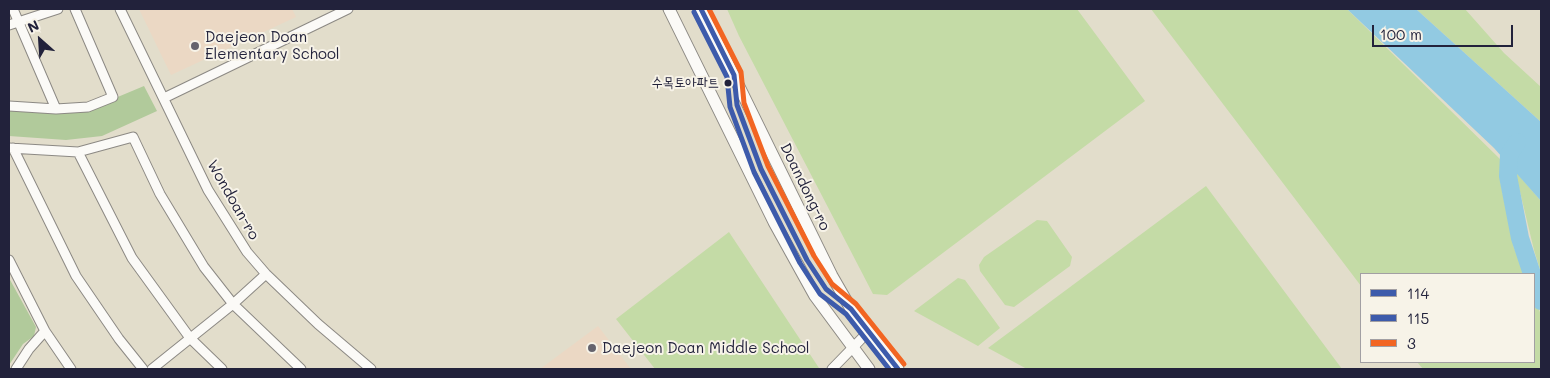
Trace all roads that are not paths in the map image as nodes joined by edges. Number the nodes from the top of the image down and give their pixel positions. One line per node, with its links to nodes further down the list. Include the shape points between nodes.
1 (13, 9): 8 (street)
2 (58, 9): 8 (street)
3 (75, 9): 11 (street, via 113,98 88,107)
4 (120, 9): 9 (street, Wondoan-ro)
5 (348, 9): 9 (street)
6 (669, 9): 20 (main road, via 774,222 815,296)
7 (701, 9): 18 (main road, Doandong-ro, via 832,276)
8 (13, 24): 11 (street)
9 (164, 98): 15 (street, Wondoan-ro, via 217,206 247,252)
10 (9, 106): 11 (street)
11 (56, 109)
12 (11, 148): 13 (street); 23 (street, via 76,276)
13 (78, 152): 16 (street, via 133,138 182,234); 19 (street, via 132,258)
14 (9, 260): 17 (street)
15 (266, 274): 16 (street); 27 (street, Wondoan-ro)
16 (233, 304): 19 (street); 26 (street)
17 (45, 331): 21 (street); 22 (street)
18 (868, 332): 20 (street); 30 (main road, Doandong-ro)
19 (190, 338): 24 (street); 25 (street)
20 (853, 350): 28 (street); 29 (main road)
21 (16, 369)
22 (71, 369)
23 (143, 369)
24 (152, 369)
25 (222, 369)
26 (302, 369)
27 (371, 369)
28 (832, 369)
29 (869, 369)
30 (898, 369)

